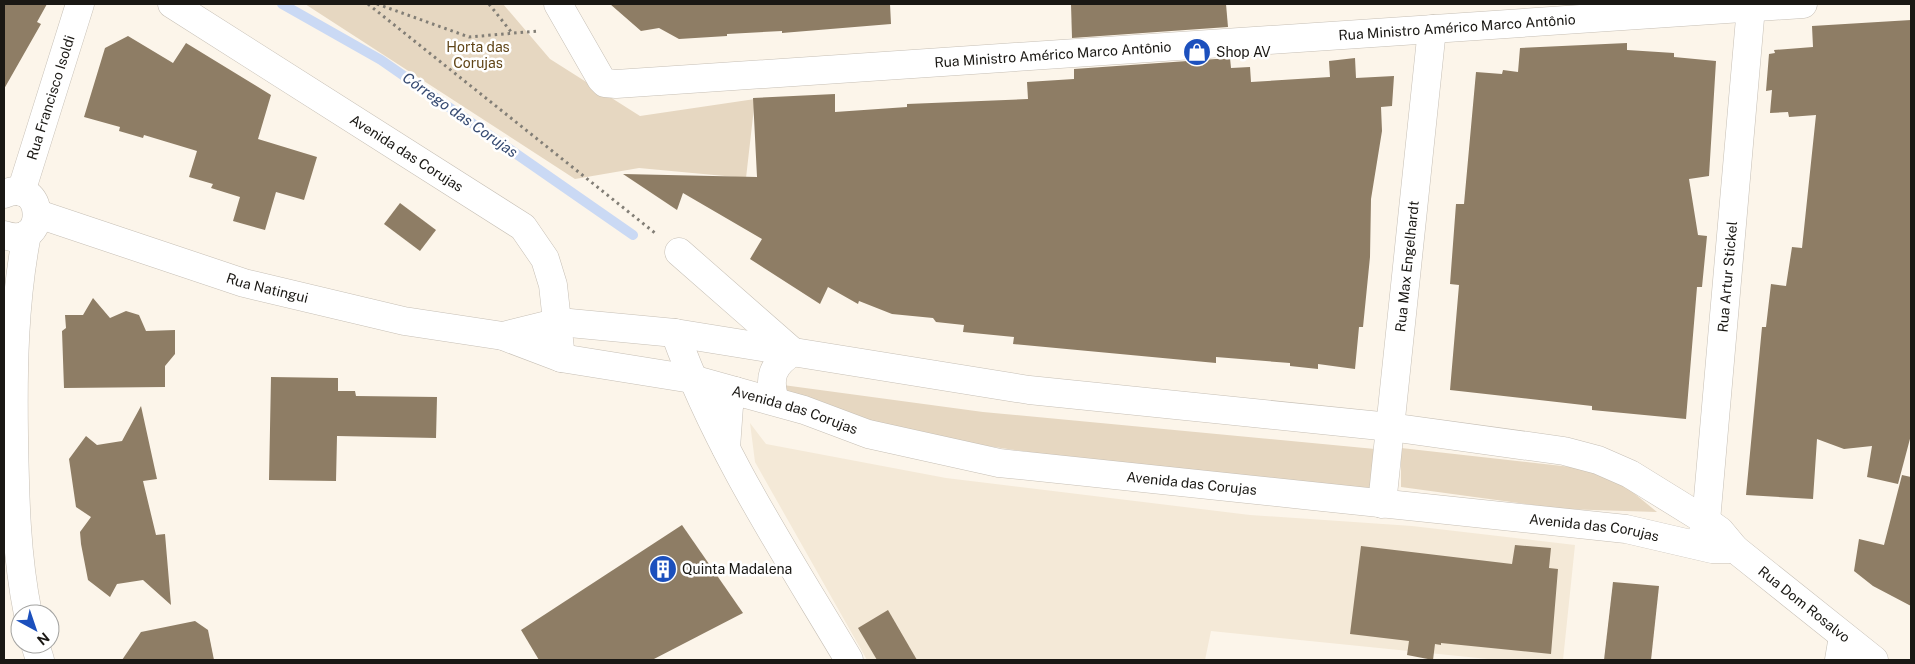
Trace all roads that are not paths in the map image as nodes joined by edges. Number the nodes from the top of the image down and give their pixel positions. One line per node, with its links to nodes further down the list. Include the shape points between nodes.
1 (80, 4): 7 (street, Rua Francisco Isoldi)
2 (172, 4): 12 (street, Avenida das Corujas, via 523,227 545,259)
3 (558, 4): 6 (street, Rua Ministro Américo Marco Antônio, via 601,79 616,84)
4 (1803, 4): 5 (street, Rua Ministro Américo Marco Antônio)
5 (1752, 7): 6 (street, Rua Ministro Américo Marco Antônio); 23 (street, Rua Artur Stickel)
6 (1432, 29): 20 (street, Rua Max Engelhardt)
7 (12, 193): 8 (street, via 33,200)
8 (23, 227): 11 (street); 14 (street, Rua Natingui, via 404,321)
9 (679, 252): 15 (street)
10 (4, 254): 11 (street)
11 (16, 301): 24 (street, via 15,519)
12 (559, 322): 13 (street, Rua Natingui); 14 (street, Rua Natingui); 16 (street, Avenida das Corujas)
13 (675, 333): 15 (street); 17 (street)
14 (503, 336): 16 (street, Rua Natingui)
15 (793, 352): 19 (street, via 780,360 775,369 770,385); 20 (street, via 1029,390)
16 (561, 358): 17 (street, Rua Natingui)
17 (692, 379): 18 (street, Avenida das Corujas); 21 (street)
18 (735, 391): 19 (street, Avenida das Corujas); 21 (street, via 727,420)
19 (775, 401): 22 (street, Avenida das Corujas, via 868,434 999,462)
20 (1390, 427): 22 (street, Rua Max Engelhardt); 23 (street, via 1564,451 1598,460 1630,474)
21 (726, 450): 26 (street)
22 (1382, 504): 23 (street, Avenida das Corujas)
23 (1703, 534): 25 (street, Rua Dom Rosalvo, via 1712,549 1735,549)
24 (27, 604)
25 (1841, 648): 27 (street, Rua Dom Rosalvo)
26 (849, 660)
27 (1874, 660)

